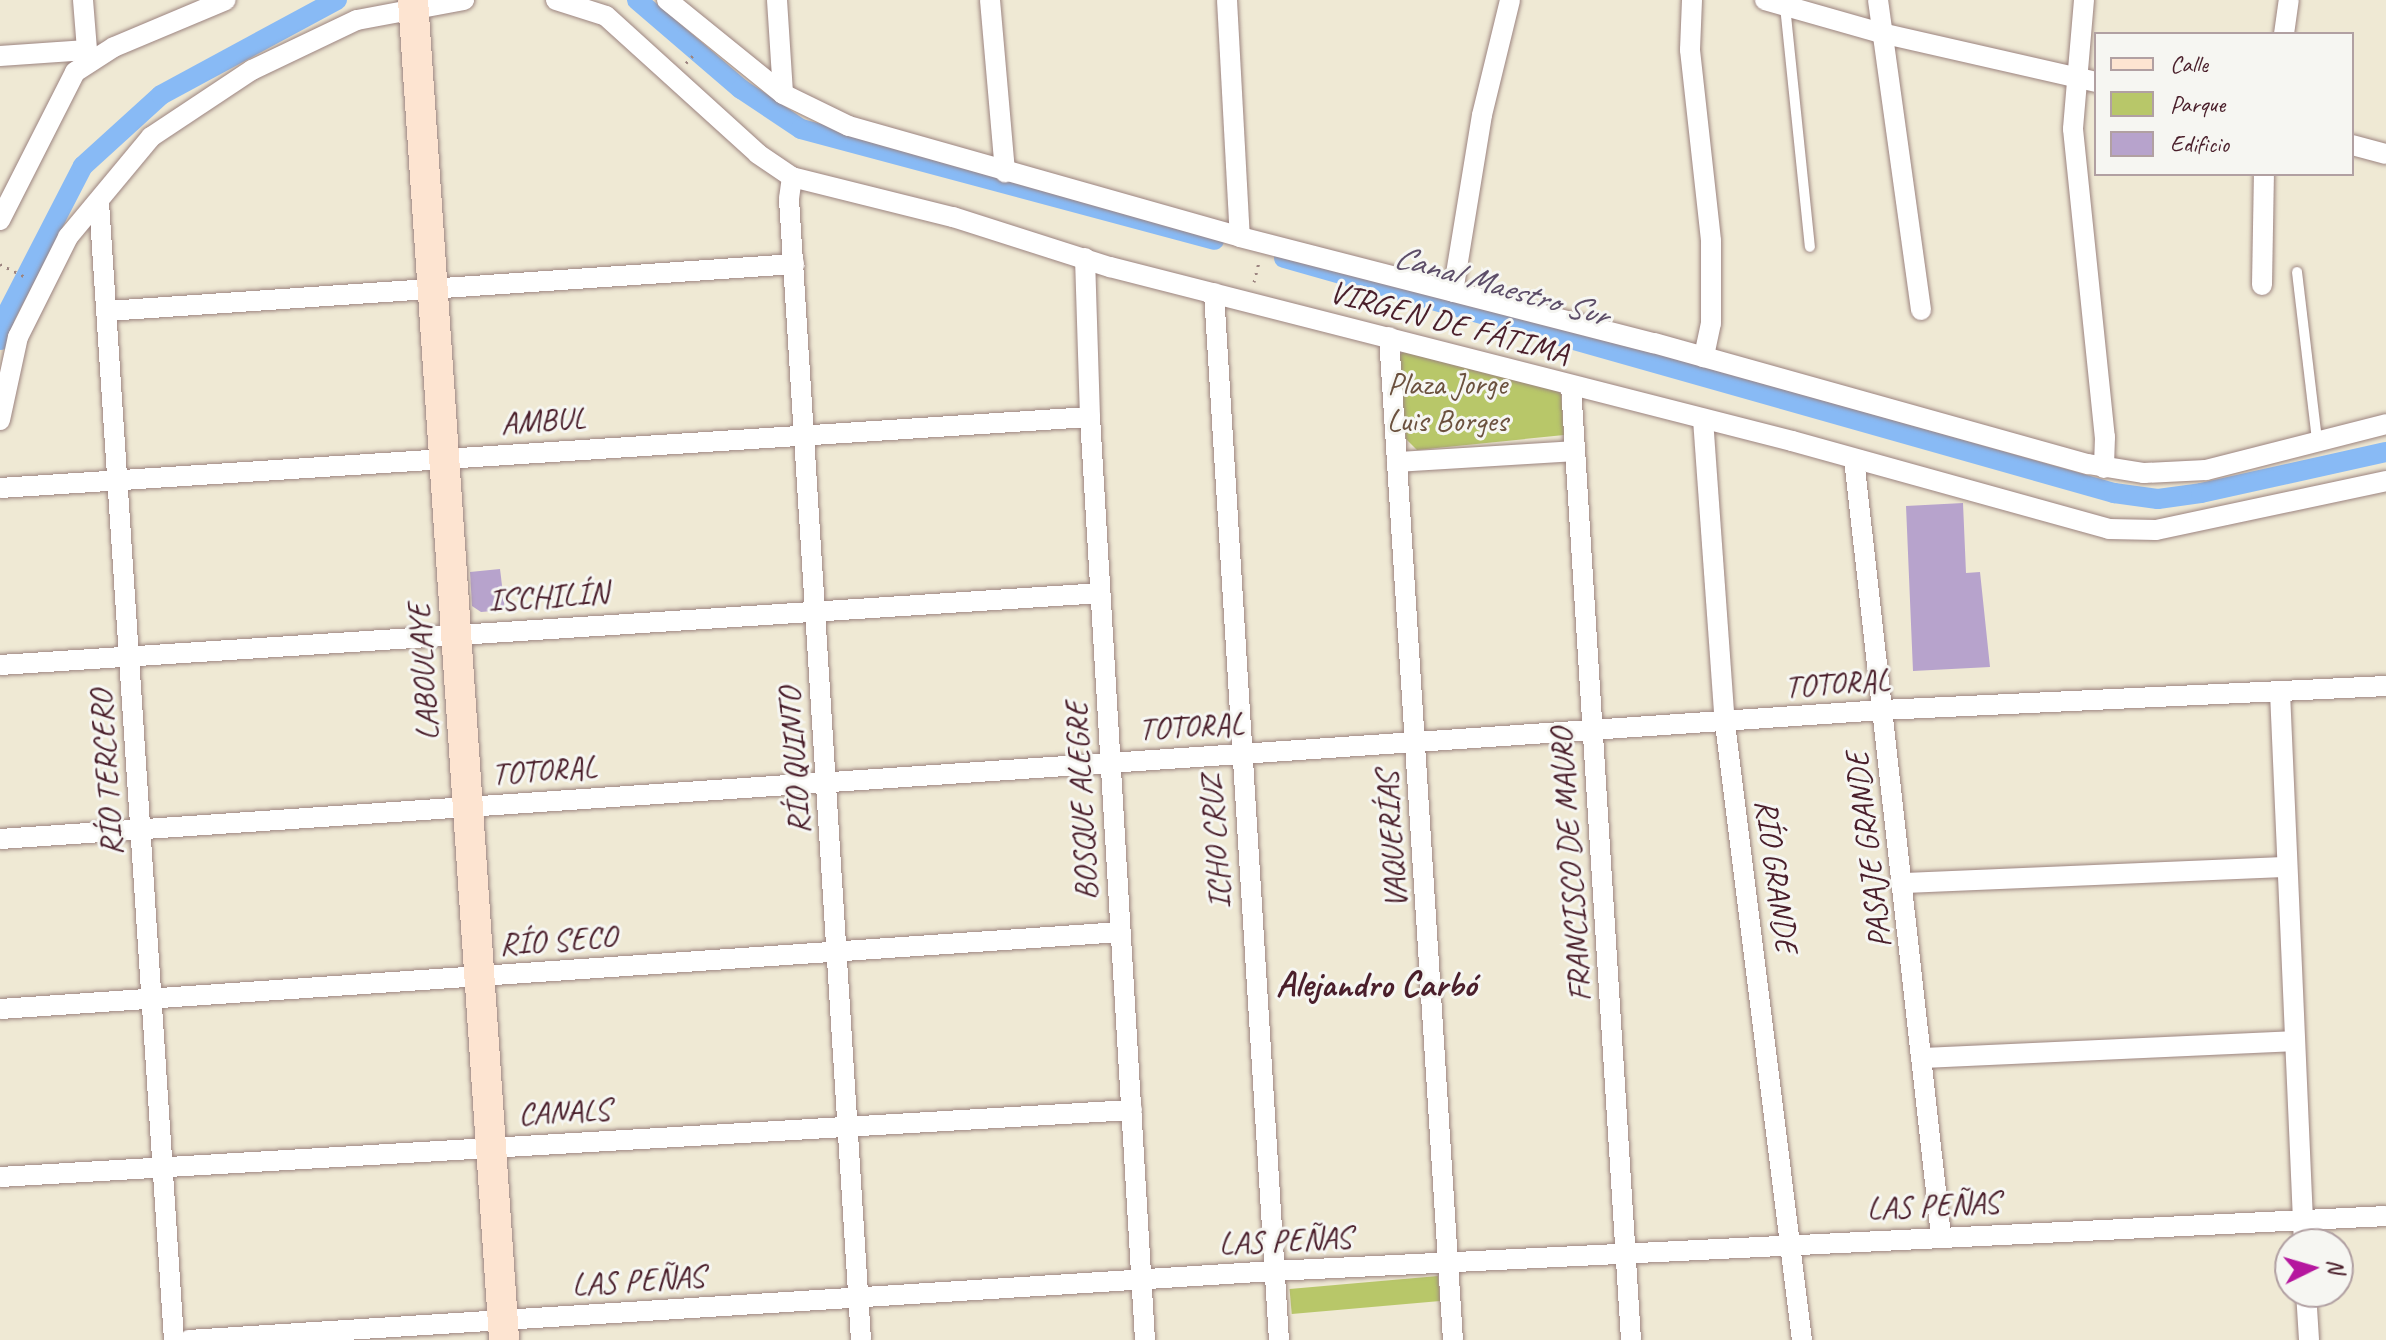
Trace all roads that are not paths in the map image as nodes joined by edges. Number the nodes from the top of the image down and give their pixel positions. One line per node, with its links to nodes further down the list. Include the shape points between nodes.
1 (83, 0): 20 (street)
2 (226, 0): 20 (street)
3 (464, 0): 15 (street)
4 (556, 0): 28 (street, VIRGEN DE FÁTIMA, via 606,16 758,154)
5 (667, 0): 23 (street, VIRGEN DE FÁTIMA)
6 (777, 0): 23 (street)
7 (990, 0): 26 (street)
8 (1227, 0): 31 (street)
9 (1510, 0): 38 (street, via 1482,115)
10 (1692, 0): 43 (street, via 1690,50 1711,241 1711,323)
11 (1765, 0): 16 (street)
12 (1878, 0): 18 (street)
13 (2084, 0): 21 (street)
14 (2289, 0): 17 (street)
15 (414, 4): 29 (street, via 357,20 205,98 139,149); 37 (main road, LABOULAYE)
16 (1785, 6): 18 (street); 32 (lane)
17 (2284, 32)
18 (1881, 33): 21 (street); 40 (street)
19 (0, 56): 20 (street)
20 (87, 56): 30 (street, via 63,92)
21 (2075, 77): 22 (street); 55 (street, via 2075,181 2100,382)
22 (2094, 82)
23 (783, 94): 26 (street, VIRGEN DE FÁTIMA, via 849,126)
24 (2354, 146): 25 (street)
25 (2386, 154)
26 (1005, 172): 31 (street, VIRGEN DE FÁTIMA)
27 (2264, 176): 36 (street)
28 (792, 177): 33 (street, VIRGEN DE FÁTIMA, via 953,217); 34 (street, RÍO QUINTO)
29 (99, 202): 41 (street, RÍO TERCERO); 47 (street, via 68,237 18,337)
30 (0, 220)
31 (1240, 237): 38 (street, VIRGEN DE FÁTIMA)
32 (1810, 247)
33 (1085, 258): 39 (street, VIRGEN DE FÁTIMA); 45 (street, BOSQUE ALEGRE)
34 (794, 264): 37 (street); 49 (street, RÍO QUINTO)
35 (2297, 272): 50 (lane)
36 (2262, 285)
37 (434, 288): 41 (street); 52 (main road, LABOULAYE)
38 (1453, 292): 43 (street, VIRGEN DE FÁTIMA)
39 (1214, 293): 42 (street, VIRGEN DE FÁTIMA); 70 (street, ICHO CRUZ)
40 (1921, 310)
41 (107, 311): 56 (street, RÍO TERCERO)
42 (1389, 337): 44 (street, VIRGEN DE FÁTIMA); 54 (street, VAQUERÍAS)
43 (1704, 357): 55 (street, VIRGEN DE FÁTIMA)
44 (1571, 386): 46 (street, VIRGEN DE FÁTIMA); 51 (street, FRANCISCO DE MAURO)
45 (1090, 417): 49 (street, AMBUL); 59 (street, BOSQUE ALEGRE)
46 (1703, 419): 53 (street, VIRGEN DE FÁTIMA); 67 (street, RÍO GRANDE)
47 (0, 420)
48 (2386, 424): 50 (street, VIRGEN DE FÁTIMA)
49 (803, 434): 52 (street, AMBUL); 60 (street, RÍO QUINTO)
50 (2317, 439): 55 (street, VIRGEN DE FÁTIMA, via 2206,470 2144,473)
51 (1575, 451): 54 (street); 68 (street, FRANCISCO DE MAURO)
52 (446, 458): 56 (street, AMBUL); 61 (main road, LABOULAYE)
53 (1854, 459): 57 (street, VIRGEN DE FÁTIMA, via 2133,532); 66 (street, PASAJE GRANDE)
54 (1397, 462): 69 (street, VAQUERÍAS)
55 (2104, 468)
56 (119, 480): 58 (street, AMBUL); 62 (street, RÍO TERCERO)
57 (2386, 481)
58 (0, 488)
59 (1100, 593): 60 (street, ISCHILÍN); 71 (street, BOSQUE ALEGRE)
60 (815, 610): 61 (street, ISCHILÍN); 72 (street, RÍO QUINTO)
61 (458, 632): 62 (street, ISCHILÍN); 73 (main road, LABOULAYE)
62 (130, 655): 63 (street, ISCHILÍN); 74 (street, RÍO TERCERO)
63 (0, 665)
64 (2386, 686): 65 (street, TOTORAL)
65 (2280, 692): 66 (street, TOTORAL); 76 (street)
66 (1883, 710): 67 (street, TOTORAL); 77 (street, PASAJE GRANDE)
67 (1725, 723): 68 (street, TOTORAL); 94 (street, RÍO GRANDE)
68 (1593, 733): 69 (street, TOTORAL); 95 (street, FRANCISCO DE MAURO)
69 (1416, 744): 70 (street, TOTORAL); 96 (street, VAQUERÍAS)
70 (1240, 754): 71 (street, TOTORAL); 97 (street, ICHO CRUZ)
71 (1109, 762): 72 (street, TOTORAL); 78 (street, BOSQUE ALEGRE)
72 (826, 780): 73 (street, TOTORAL); 79 (street, RÍO QUINTO)
73 (469, 806): 74 (street, TOTORAL); 80 (main road, LABOULAYE)
74 (141, 829): 75 (street, TOTORAL); 81 (street, RÍO TERCERO)
75 (0, 839)
76 (2286, 867): 77 (street); 83 (street)
77 (1903, 883): 84 (street, PASAJE GRANDE)
78 (1120, 932): 79 (street, RÍO SECO); 85 (street, BOSQUE ALEGRE)
79 (837, 952): 80 (street, RÍO SECO); 86 (street, RÍO QUINTO)
80 (479, 976): 81 (street, RÍO SECO); 87 (main road, LABOULAYE)
81 (152, 997): 82 (street, RÍO SECO); 88 (street, RÍO TERCERO)
82 (0, 1009)
83 (2293, 1041): 84 (street); 91 (street)
84 (1922, 1058): 93 (street, PASAJE GRANDE)
85 (1132, 1110): 86 (street, CANALS); 98 (street, BOSQUE ALEGRE)
86 (848, 1126): 87 (street, CANALS); 99 (street, RÍO QUINTO)
87 (490, 1147): 88 (street, CANALS); 101 (main road, LABOULAYE)
88 (162, 1166): 89 (street, CANALS); 102 (street, RÍO TERCERO)
89 (0, 1177)
90 (2386, 1216): 91 (street, LAS PEÑAS)
91 (2303, 1220): 92 (street); 93 (street, LAS PEÑAS)
92 (2303, 1228)
93 (1941, 1236): 94 (street, LAS PEÑAS)
94 (1794, 1243): 95 (street, LAS PEÑAS); 109 (street, RÍO GRANDE)
95 (1625, 1252): 96 (street, LAS PEÑAS); 108 (street, FRANCISCO DE MAURO)
96 (1448, 1262): 97 (street, LAS PEÑAS); 107 (street, VAQUERÍAS)
97 (1274, 1271): 98 (street, LAS PEÑAS); 106 (street, ICHO CRUZ)
98 (1142, 1280): 99 (street, LAS PEÑAS); 105 (street, BOSQUE ALEGRE)
99 (859, 1298): 101 (street, LAS PEÑAS); 104 (street, RÍO QUINTO)
100 (2307, 1308): 110 (street)
101 (503, 1330): 103 (street, LAS PEÑAS)
102 (174, 1340)
103 (189, 1340)
104 (861, 1340)
105 (1145, 1340)
106 (1279, 1340)
107 (1453, 1340)
108 (1631, 1340)
109 (1802, 1340)
110 (2309, 1340)

